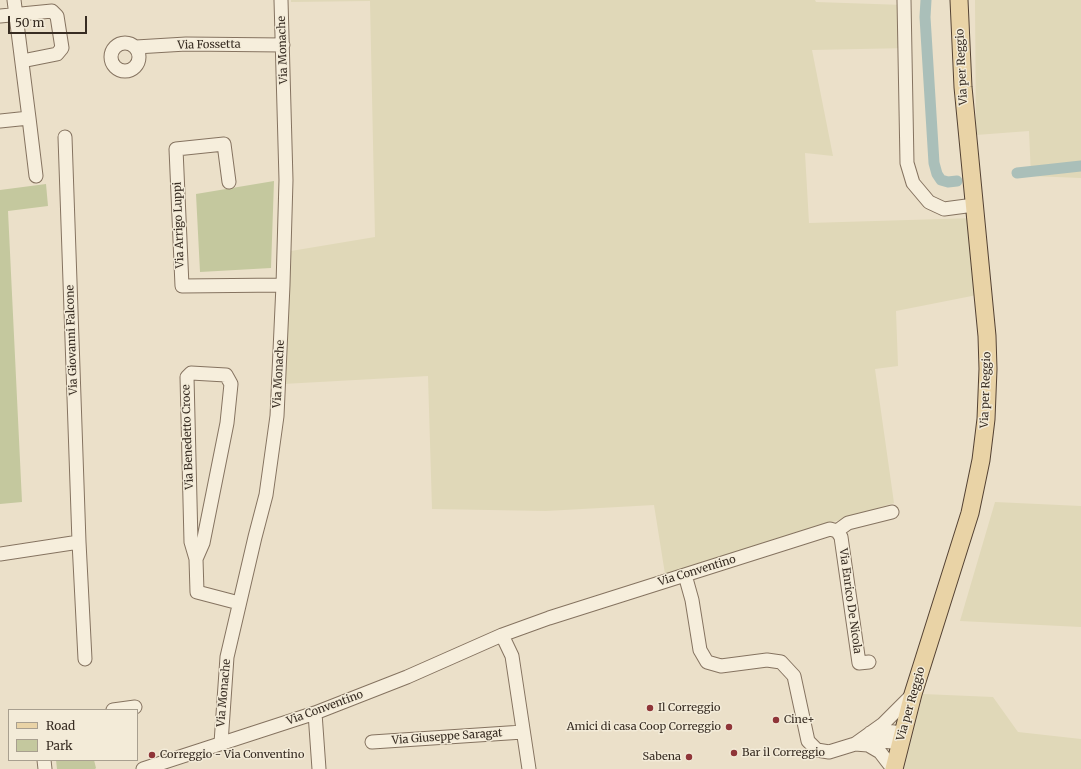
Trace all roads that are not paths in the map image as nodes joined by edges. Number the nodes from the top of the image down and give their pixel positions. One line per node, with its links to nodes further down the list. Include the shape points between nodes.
1 (14, 0): 5 (street)
2 (281, 0): 7 (street, Via Monache)
3 (904, 0): 15 (street, via 907,163 913,183 929,202 944,209)
4 (959, 0): 15 (main road, Via per Reggio, via 963,88)
5 (16, 14): 6 (street); 9 (street); 9 (street, via 52,11 57,16 62,48 57,54)
6 (0, 16)
7 (283, 45): 8 (street, Via Fossetta, via 186,44); 16 (street, Via Monache, via 286,180)
8 (136, 48)
9 (22, 61): 10 (street)
10 (29, 118): 11 (street); 13 (street)
11 (0, 121)
12 (65, 137): 19 (street, Via Giovanni Falcone)
13 (36, 176)
14 (229, 182): 16 (street, Via Arrigo Luppi, via 224,144 176,149 182,286)
15 (974, 205): 27 (main road, Via per Reggio, via 988,354 981,460 968,521)
16 (283, 285): 23 (street, Via Monache, via 277,416 266,496)
17 (892, 512): 18 (street, Via Conventino, via 848,523)
18 (837, 531): 22 (street, Via Conventino, via 830,529); 26 (street, Via Enrico De Nicola, via 841,537 859,663)
19 (79, 542): 20 (street); 25 (street, Via Giovanni Falcone)
20 (0, 554)
21 (196, 559): 21 (street, Via Benedetto Croce, via 203,543 227,423 231,384 226,375 191,373 186,377 191,542); 23 (street, Via Benedetto Croce, via 197,592)
22 (685, 575): 24 (street, Via Conventino); 33 (street, via 700,650 707,662 722,666 767,660 781,662 794,676 808,741 817,750 829,752)
23 (239, 603): 35 (street, Via Monache, via 227,657)
24 (502, 635): 30 (street, Via Conventino, via 408,677); 31 (street, via 512,656)
25 (85, 659)
26 (869, 662)
27 (913, 694): 32 (main road, Via per Reggio); 33 (street)
28 (135, 707): 29 (street)
29 (120, 709)
30 (315, 713): 35 (street, Via Conventino); 37 (street)
31 (523, 732): 34 (street, Via Giuseppe Saragat); 38 (street)
32 (901, 738): 33 (street, via 886,731); 39 (main road, Via per Reggio)
33 (864, 741): 39 (street, via 880,752)
34 (372, 742)
35 (221, 743): 36 (street, Via Conventino)
36 (143, 769)
37 (319, 769)
38 (529, 769)
39 (893, 769)

